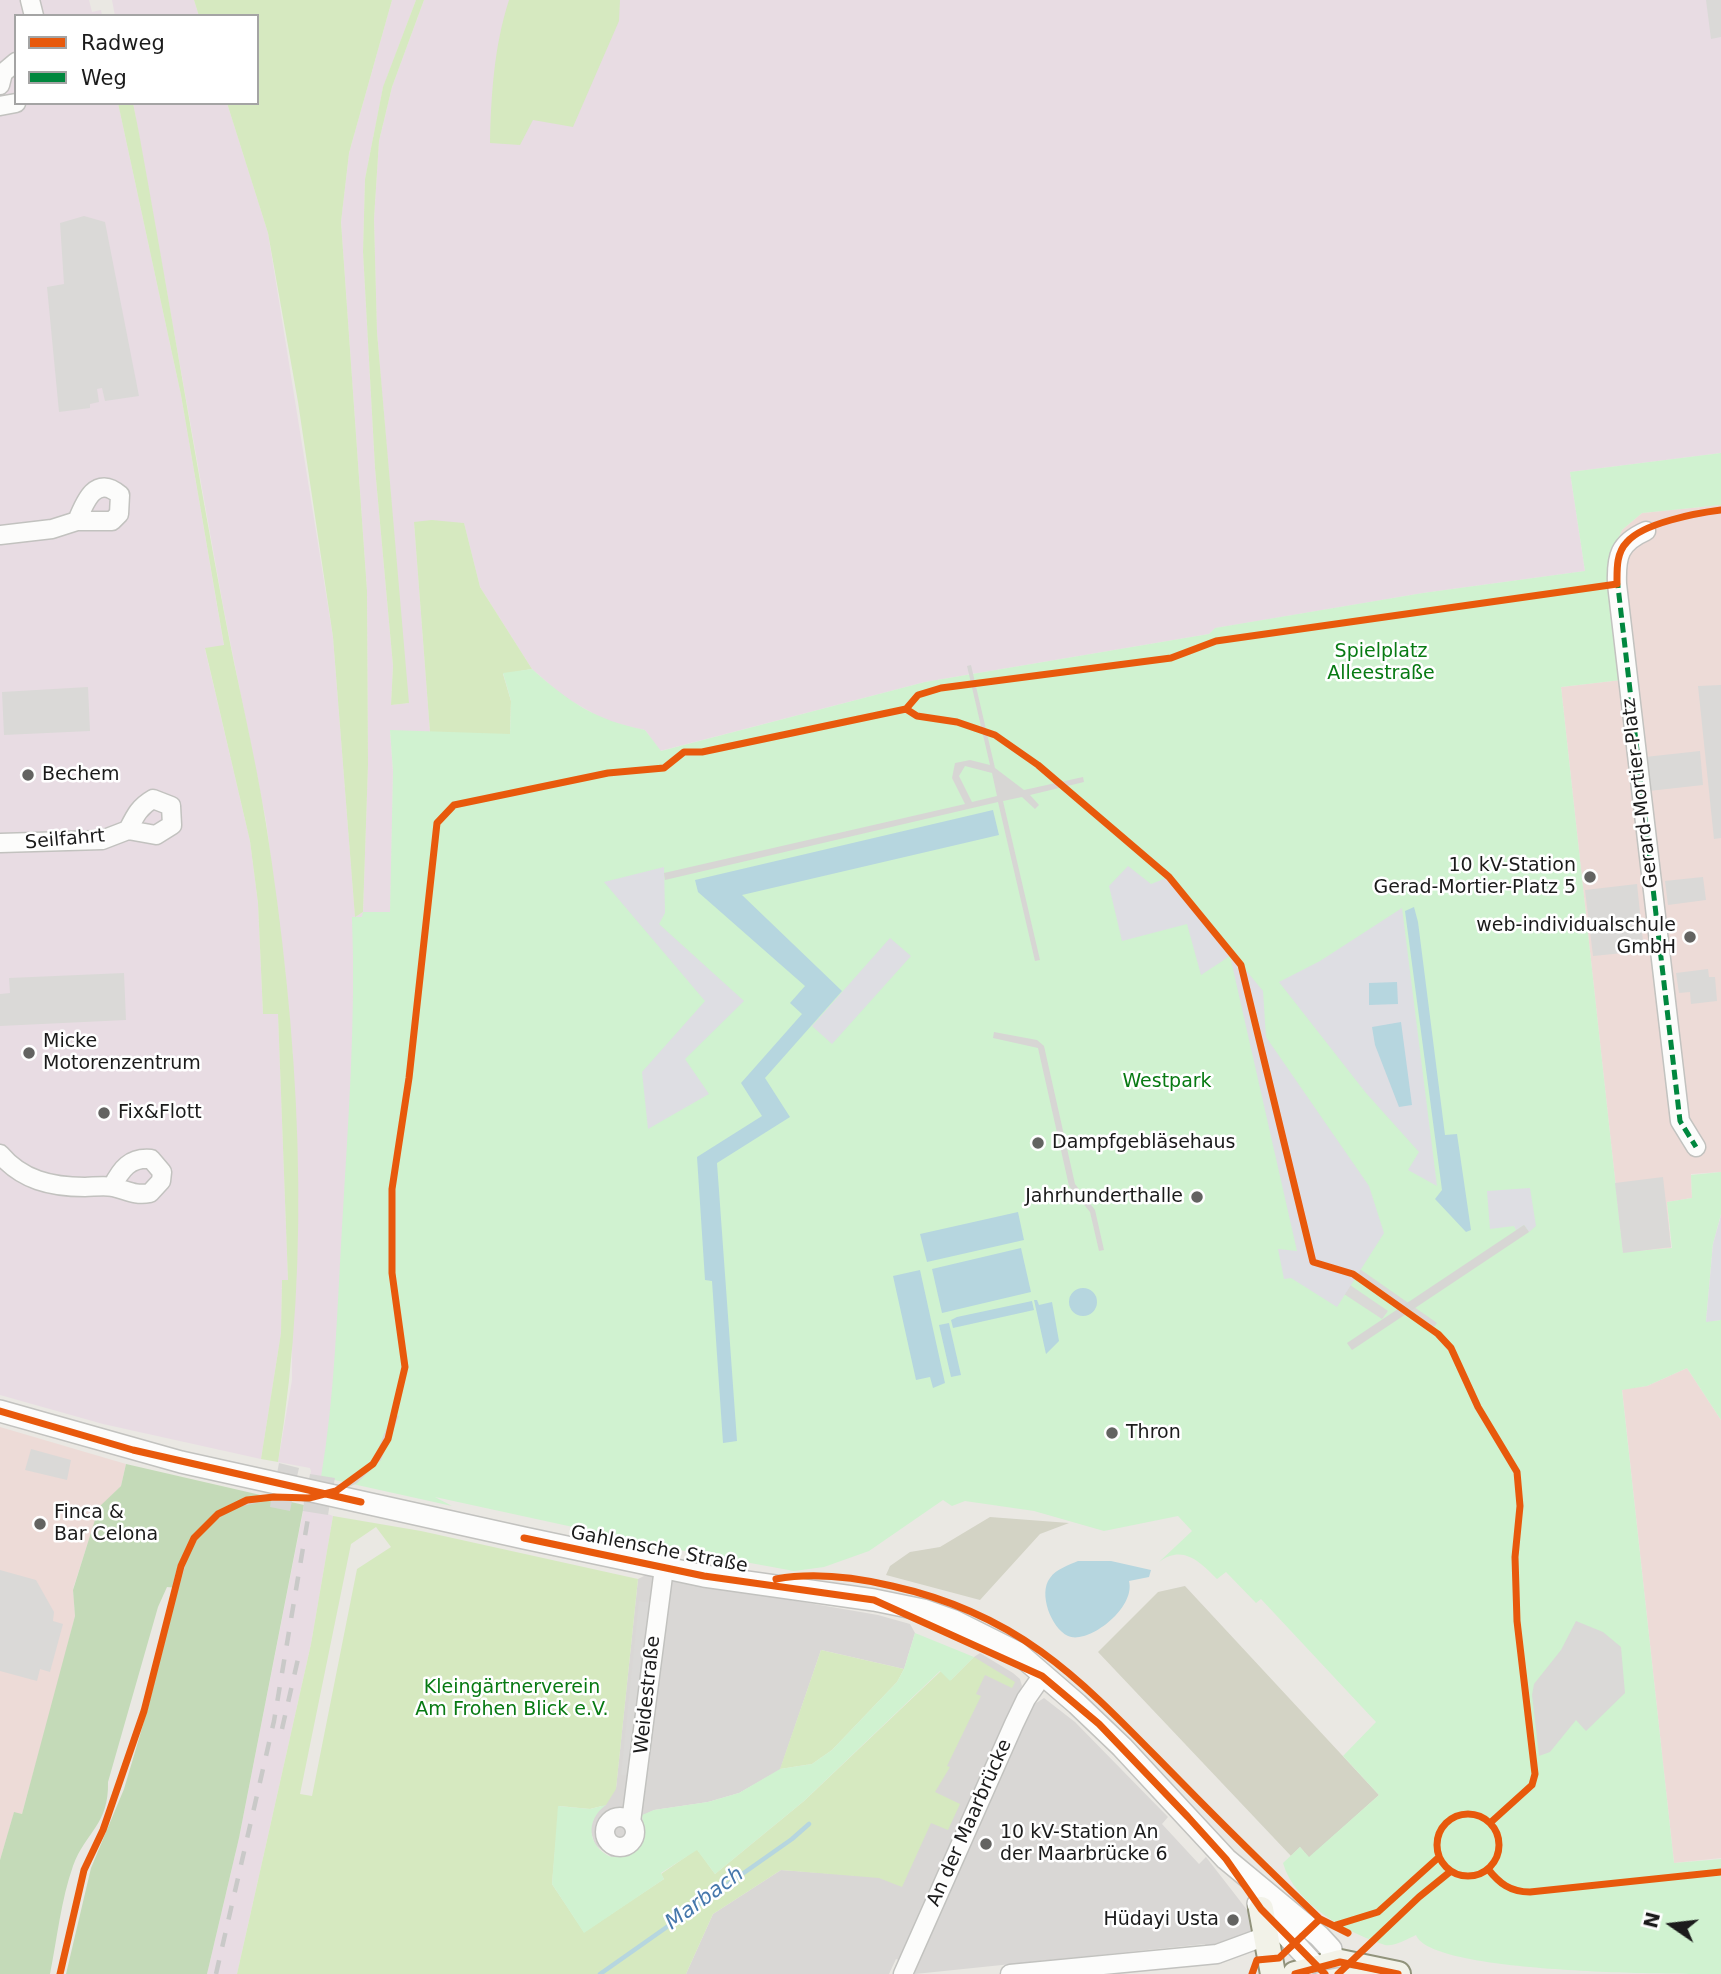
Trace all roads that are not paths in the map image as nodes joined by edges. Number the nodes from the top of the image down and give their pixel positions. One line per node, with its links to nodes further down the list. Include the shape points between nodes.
1 (14, 64): 2 (street, via 3,74)
2 (0, 85)
3 (77, 521): 5 (street)
4 (1646, 531): 8 (street, Gerard-Mortier-Platz, via 1628,539 1622,548 1617,584 1680,1121)
5 (0, 535)
6 (128, 830): 7 (street, Seilfahrt, via 102,840)
7 (0, 843)
8 (1696, 1147)
9 (0, 1154): 10 (street, via 20,1174 39,1181 65,1187)
10 (113, 1187)
11 (0, 1411): 12 (street, Gahlensche Straße, via 181,1462)
12 (664, 1569): 13 (street, Gahlensche Straße, via 923,1610 976,1630 1018,1653); 14 (street, Weidestraße)
13 (1042, 1676): 15 (street, Gahlensche Straße, via 1122,1747); 19 (street, An der Maarbrücke, via 1014,1724)
14 (631, 1822)
15 (1226, 1860): 16 (street, Gahlensche Straße); 18 (street, Gahlensche Straße, via 1319,1936 1331,1950)
16 (1261, 1909): 17 (main road, Gahlensche Straße); 18 (street, Gahlensche Straße)
17 (1266, 1936): 20 (street, via 1217,1954); 21 (main road, Gahlensche Straße)
18 (1327, 1970): 22 (main road)
19 (903, 1974)
20 (1010, 1974)
21 (1273, 1974)
22 (1398, 1974)

